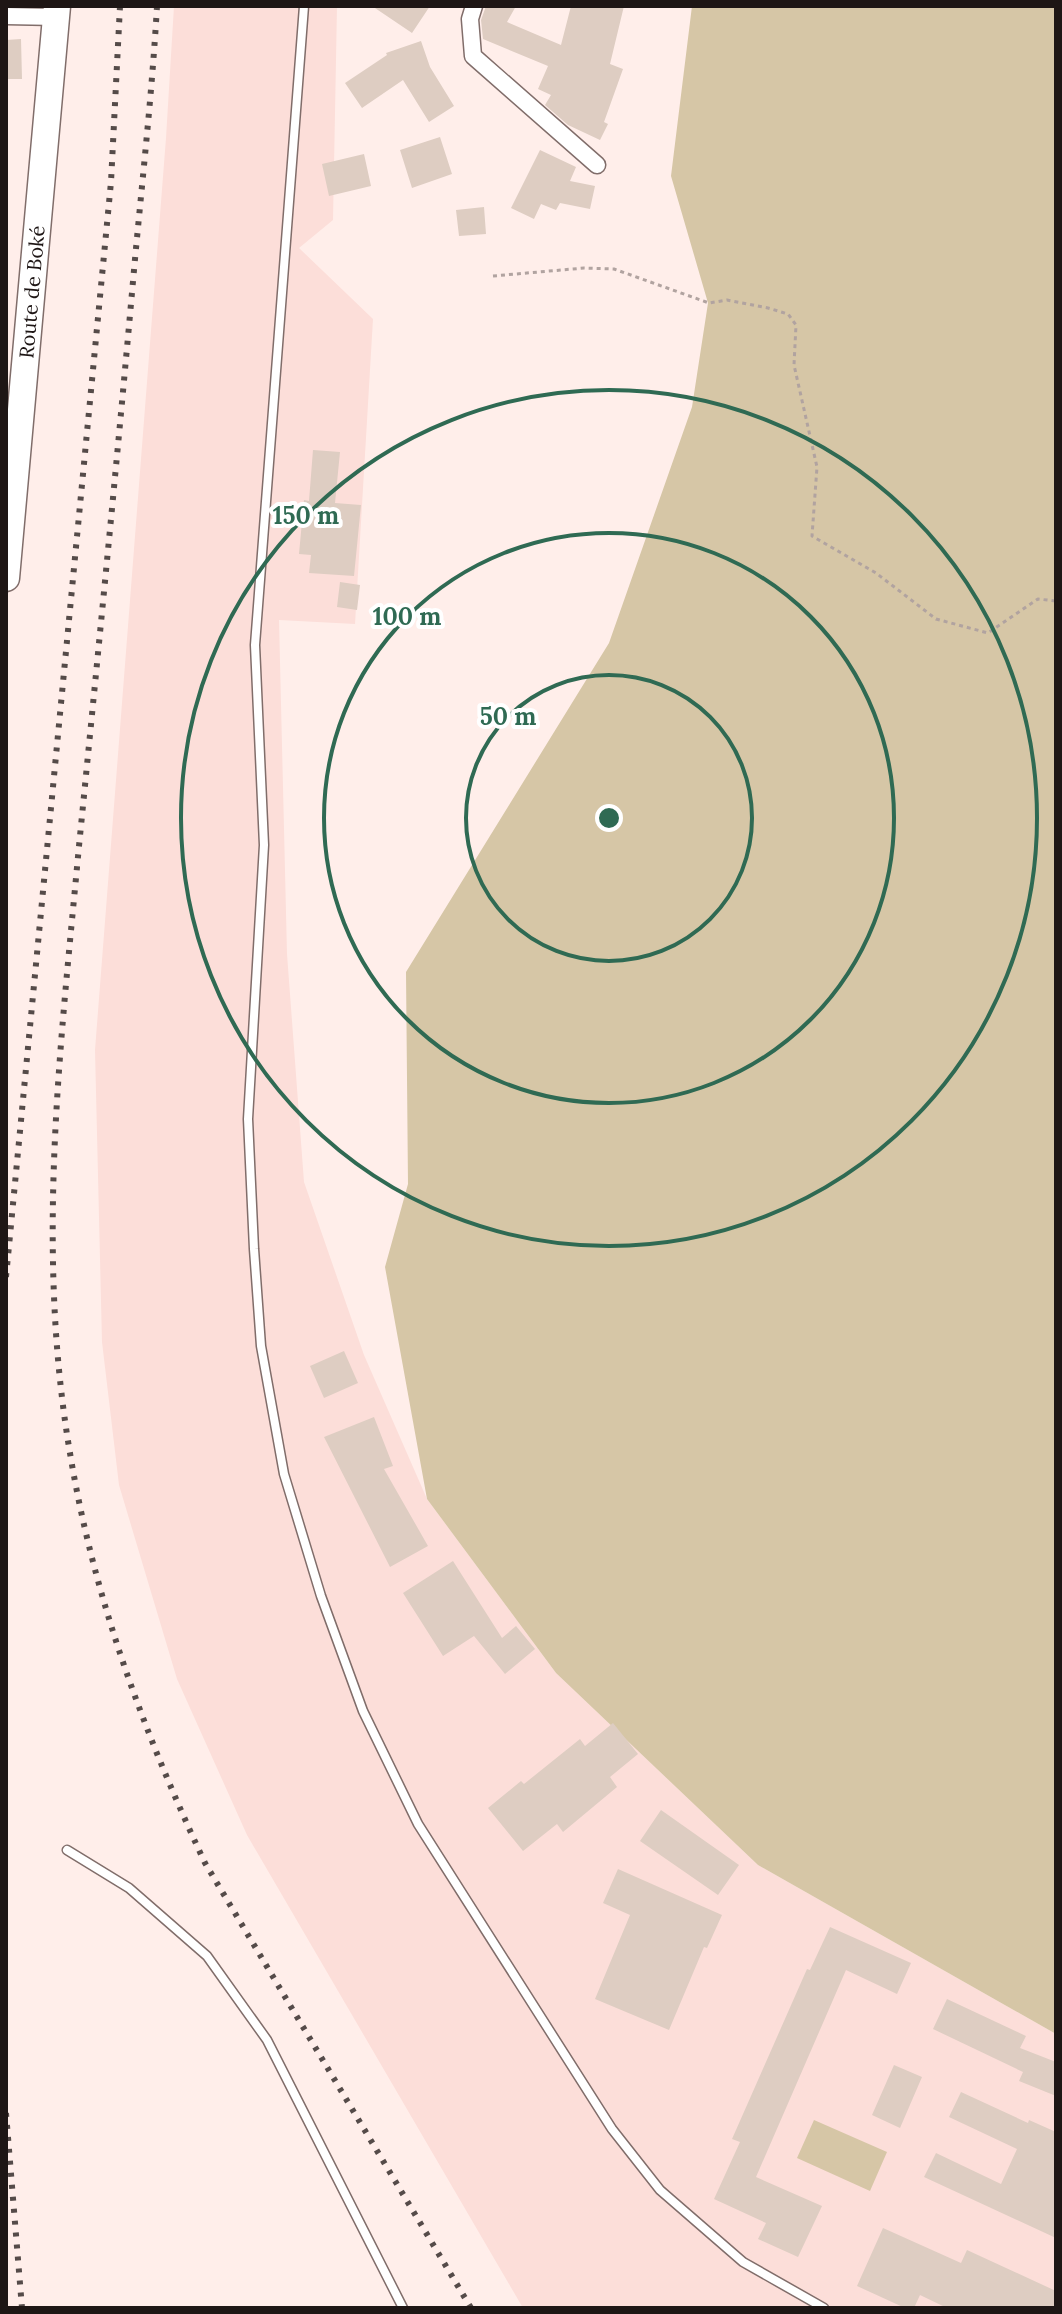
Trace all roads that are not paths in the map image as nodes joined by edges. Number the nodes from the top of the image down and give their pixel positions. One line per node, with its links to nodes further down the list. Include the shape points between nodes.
1 (304, 6): 10 (lane, via 255,645 264,845 248,1119 261,1346 284,1474 363,1711 418,1824 612,2129 660,2190 743,2262)
2 (474, 6): 5 (street, via 473,56)
3 (57, 11): 4 (street); 6 (main road, Route de Boké)
4 (6, 16)
5 (597, 165)
6 (12, 446): 7 (main road, Route de Boké)
7 (6, 578)
8 (67, 1850): 9 (lane, via 129,1888 207,1956 267,2040)
9 (403, 2308)
10 (824, 2308)

